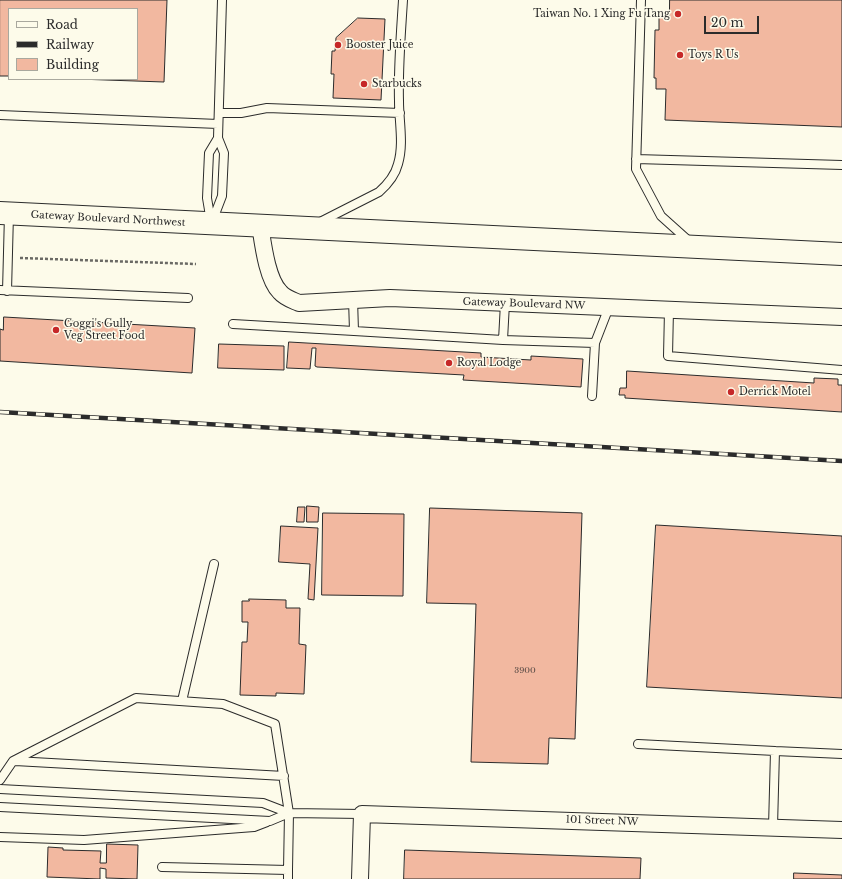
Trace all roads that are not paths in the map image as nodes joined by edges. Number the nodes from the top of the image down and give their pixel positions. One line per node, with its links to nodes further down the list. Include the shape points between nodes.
1 (222, 0): 4 (lane)
2 (403, 0): 5 (lane)
3 (641, 0): 9 (lane)
4 (218, 113): 5 (lane, via 241,113 267,108); 7 (lane)
5 (400, 113): 14 (lane, via 400,153 396,172 387,185 369,198)
6 (0, 115): 7 (lane)
7 (218, 124): 8 (lane)
8 (218, 138): 12 (lane, via 224,153 222,196); 12 (lane, via 209,152 207,198)
9 (636, 159): 10 (lane); 15 (lane, via 636,168 661,216)
10 (842, 165)
11 (4, 213): 12 (highway, Gateway Boulevard Northwest); 17 (lane, via 8,257)
12 (214, 224): 13 (highway)
13 (260, 225): 14 (highway); 19 (street, Gateway Boulevard NW, via 272,280 279,292 299,303)
14 (310, 227): 15 (highway)
15 (696, 247): 16 (highway)
16 (842, 254)
17 (3, 291): 18 (lane)
18 (188, 298)
19 (354, 299): 20 (street, Gateway Boulevard NW); 25 (lane)
20 (505, 303): 21 (street, Gateway Boulevard NW); 26 (lane)
21 (609, 307): 22 (street, Gateway Boulevard NW); 27 (lane)
22 (669, 310): 23 (street, Gateway Boulevard NW); 28 (lane, via 668,356)
23 (842, 317)
24 (233, 324): 25 (lane)
25 (354, 332): 26 (lane)
26 (503, 340): 27 (lane)
27 (595, 343): 29 (lane)
28 (842, 370)
29 (592, 396)
30 (214, 564): 31 (lane)
31 (182, 701): 35 (lane, via 136,698); 36 (lane, via 223,704 275,724)
32 (638, 744): 33 (lane)
33 (775, 751): 34 (lane); 43 (lane)
34 (842, 754)
35 (14, 761): 36 (lane); 37 (lane)
36 (284, 776): 40 (lane)
37 (0, 780)
38 (0, 789): 40 (lane, via 263,803)
39 (0, 807): 42 (lane)
40 (289, 813): 41 (lane); 42 (lane); 47 (lane)
41 (362, 814): 43 (street, 101 Street NW); 49 (street)
42 (270, 821): 45 (lane, via 254,827 84,840)
43 (773, 827): 44 (street, 101 Street NW)
44 (842, 830)
45 (0, 837)
46 (162, 867): 47 (lane)
47 (288, 870): 48 (lane)
48 (288, 879)
49 (360, 879)

